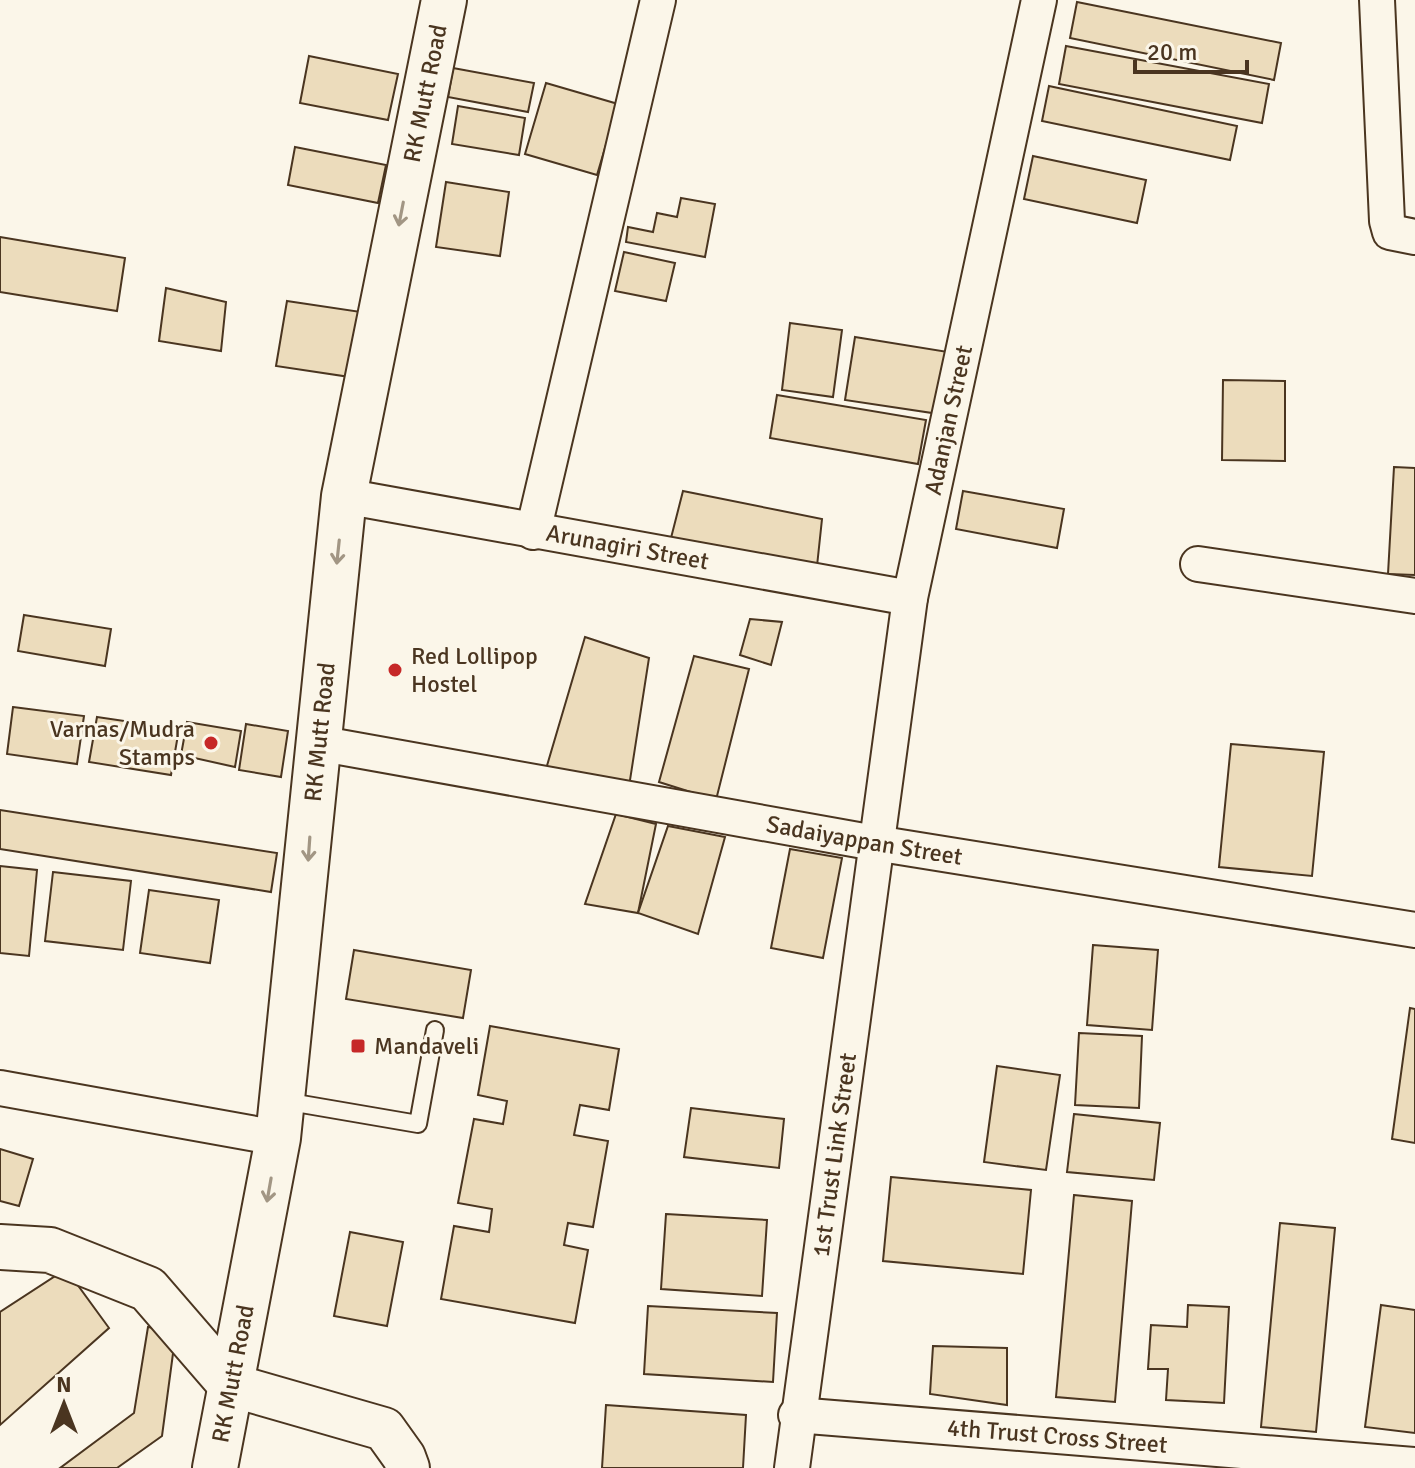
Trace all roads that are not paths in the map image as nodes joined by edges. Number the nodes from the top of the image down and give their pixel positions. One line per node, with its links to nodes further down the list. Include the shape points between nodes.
1 (444, 0): 6 (main road, RK Mutt Road, one-way to 6)
2 (658, 0): 7 (street)
3 (1039, 0): 10 (street, Adanjan Street)
4 (1377, 0): 5 (street, via 1386,209)
5 (1403, 234)
6 (344, 496): 7 (street, Arunagiri Street); 11 (main road, RK Mutt Road, one-way to 11)
7 (533, 532): 10 (street, Arunagiri Street)
8 (1198, 564): 9 (street)
9 (1415, 596)
10 (910, 598): 12 (street, Adanjan Street)
11 (317, 743): 12 (street, Sadaiyappan Street); 16 (main road, RK Mutt Road, one-way to 16)
12 (875, 843): 13 (street, Sadaiyappan Street); 19 (street, 1st Trust Link Street)
13 (1415, 930)
14 (435, 1030): 16 (lane, via 418,1124)
15 (0, 1088): 16 (street)
16 (280, 1119): 18 (main road, RK Mutt Road, one-way to 18)
17 (0, 1247): 18 (main road, via 50,1250 148,1289)
18 (231, 1385): 21 (main road, RK Mutt Road); 22 (street, via 384,1429)
19 (796, 1415): 20 (street, 4th Trust Cross Street); 23 (street, 1st Trust Link Street)
20 (1415, 1465)
21 (215, 1468)
22 (408, 1468)
23 (792, 1468)

